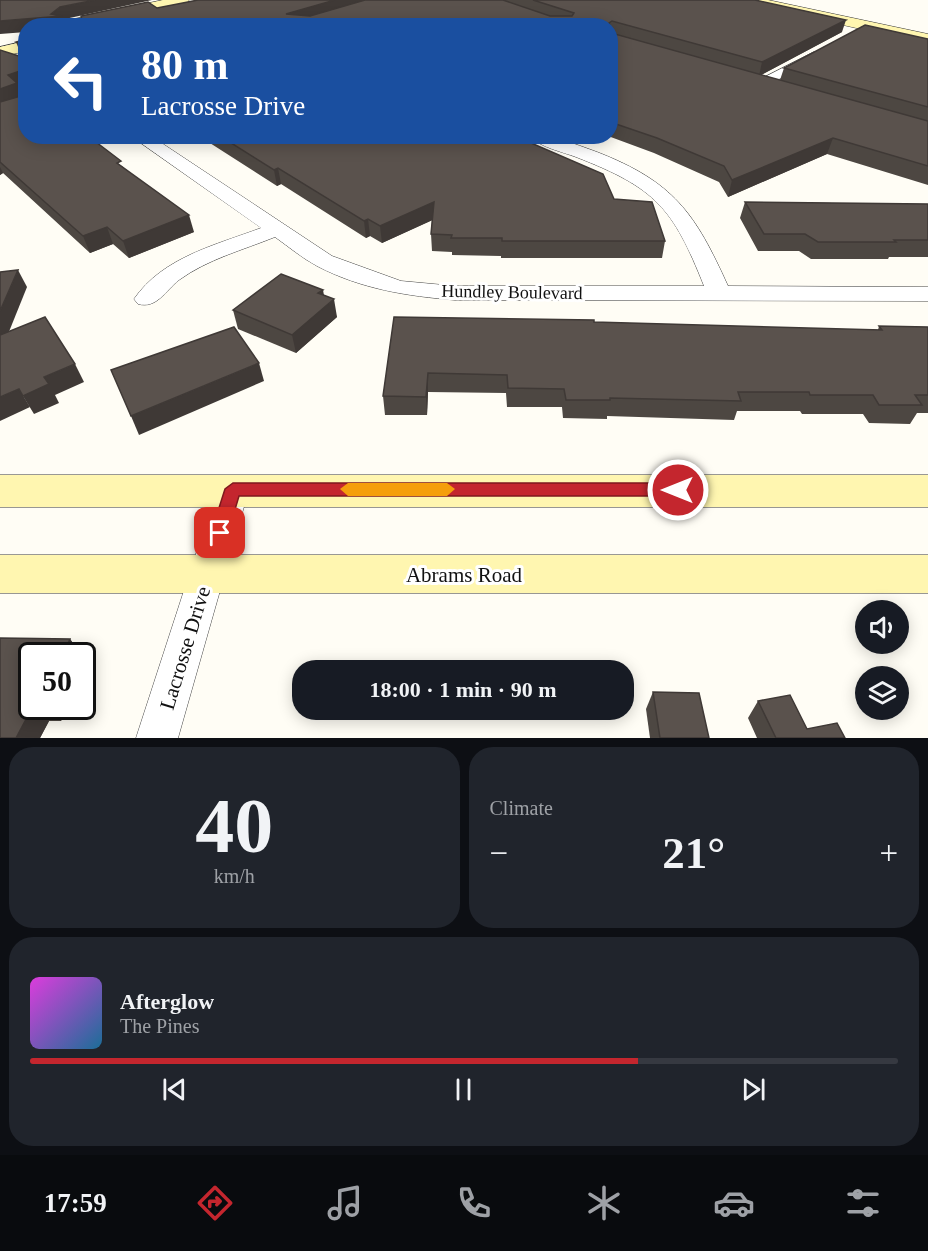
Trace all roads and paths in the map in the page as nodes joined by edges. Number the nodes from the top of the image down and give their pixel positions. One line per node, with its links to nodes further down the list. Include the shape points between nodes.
1 (749, 0): 5 (main road)
2 (187, 4): 3 (main road); 4 (main road)
3 (109, 18)
4 (137, 18)
5 (867, 26): 7 (street); 8 (main road)
6 (18, 37): 9 (main road)
7 (848, 37)
8 (928, 39)
9 (0, 41)
10 (18, 48): 12 (main road)
11 (829, 48): 14 (street, via 757,81)
12 (0, 53): 13 (street)
13 (18, 61)
14 (784, 89)
15 (151, 144): 17 (street, Hundley Boulevard)
16 (557, 144): 18 (street, via 631,175 664,195 680,214)
17 (275, 230): 18 (street, Hundley Boulevard, via 324,261 400,288 455,293); 20 (street, via 177,270)
18 (719, 294): 19 (street, Hundley Boulevard)
19 (928, 294)
20 (146, 299)
21 (233, 489): 22 (main road); 23 (main road); 26 (street, Lacrosse Drive)
22 (0, 491)
23 (928, 491)
24 (0, 574): 26 (main road, Abrams Road)
25 (928, 574): 26 (main road, Abrams Road)
26 (207, 576): 27 (street, Lacrosse Drive)
27 (157, 738)

